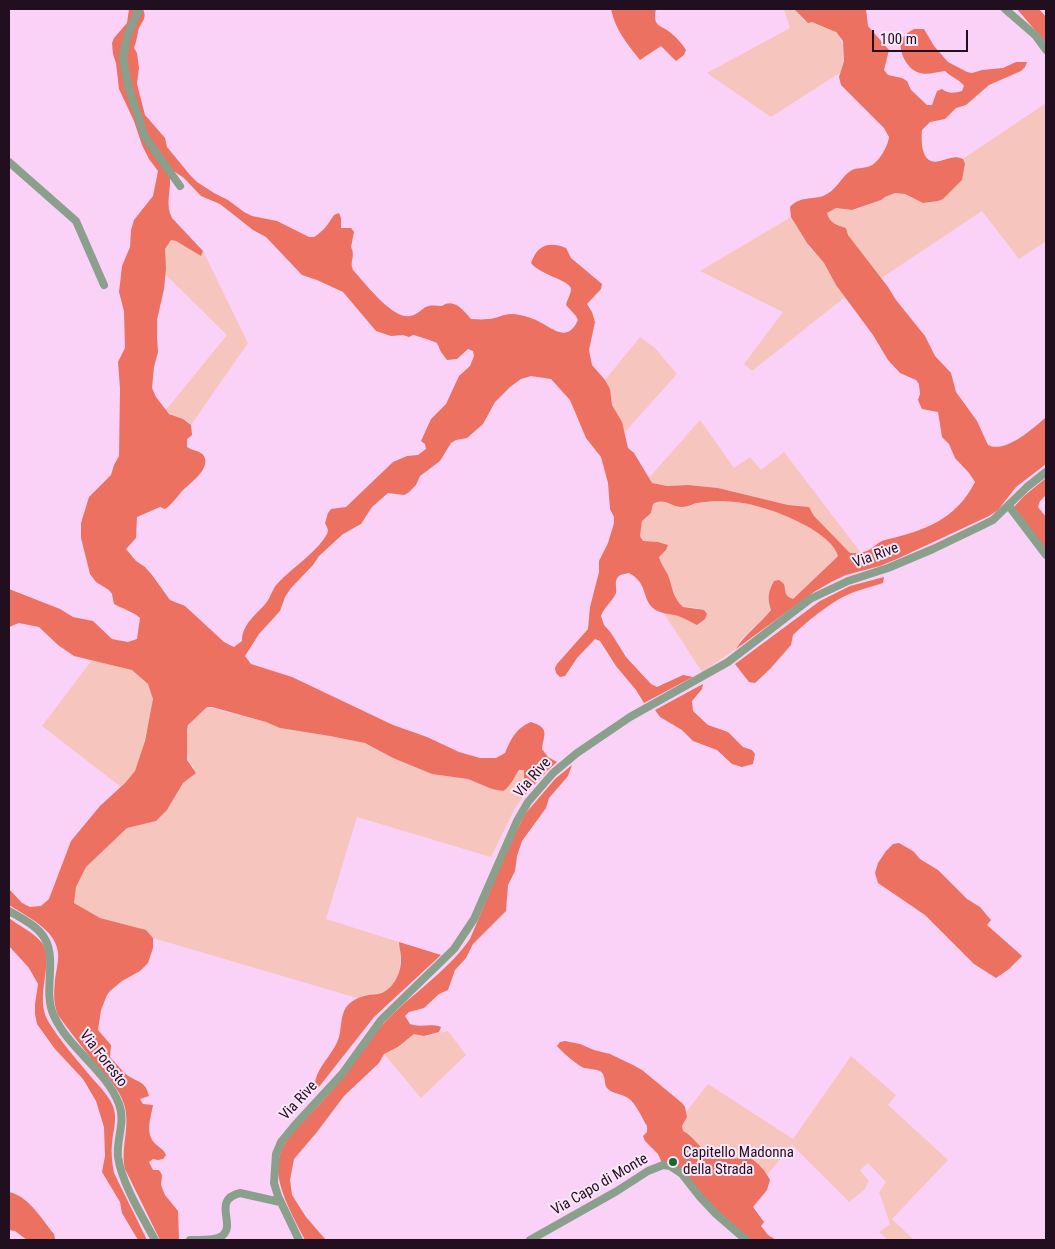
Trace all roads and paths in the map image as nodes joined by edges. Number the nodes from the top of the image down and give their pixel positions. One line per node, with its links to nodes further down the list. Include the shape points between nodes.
1 (139, 9): 5 (street, via 123,56 128,86 145,137)
2 (1005, 9): 3 (street, via 1035,35)
3 (1046, 50)
4 (9, 162): 6 (street, via 76,221)
5 (180, 186)
6 (104, 285)
7 (1046, 472): 8 (street, Via Rive)
8 (1010, 505): 9 (street); 11 (street, Via Rive, via 993,520 958,537 810,599 728,662 630,717 562,764 528,802 474,919 454,949 381,1020 342,1074 281,1142 274,1176)
9 (1046, 555)
10 (9, 911): 12 (street, Via Foresto, via 44,936 50,954 48,995 54,1016 105,1081 120,1106 123,1125 118,1156 120,1164)
11 (280, 1202): 13 (street, via 240,1193 234,1195 225,1205 224,1234 216,1238); 14 (street, Via Rive)
12 (155, 1240)
13 (190, 1240)
14 (299, 1240)
15 (530, 1240): 16 (street, Via Capo di Monte, via 655,1167 670,1166 682,1174 716,1214)
16 (746, 1240)

